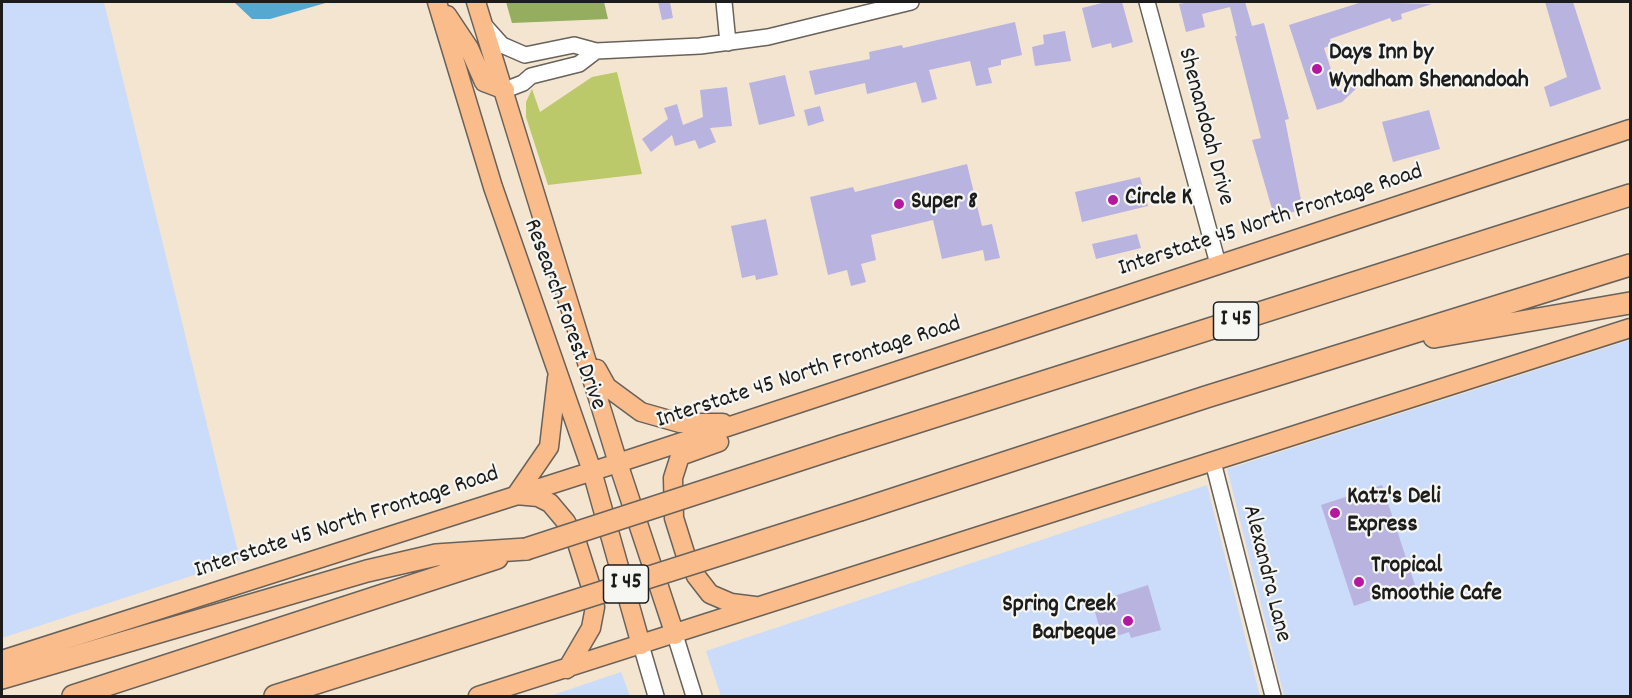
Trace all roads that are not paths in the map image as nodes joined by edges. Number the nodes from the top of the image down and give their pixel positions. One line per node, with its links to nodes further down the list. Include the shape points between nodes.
1 (437, 2): 9 (main road, via 469,48 484,82); 18 (main road, Research Forest Drive)
2 (476, 2): 6 (main road, Research Forest Drive)
3 (724, 2): 7 (street)
4 (911, 2): 7 (street)
5 (1147, 2): 12 (street, Shenandoah Drive)
6 (483, 23): 8 (street, via 502,45 525,55 573,45); 9 (main road, Research Forest Drive)
7 (728, 43): 8 (street)
8 (596, 51): 9 (street, via 579,64 531,76)
9 (505, 90): 17 (main road, Research Forest Drive)
10 (1630, 129): 12 (main road, Interstate 45 North Frontage Road)
11 (1630, 195): 24 (highway, I 45, bridge)
12 (1218, 264): 19 (main road, Interstate 45 North Frontage Road)
13 (1630, 265): 16 (highway, I 45)
14 (1630, 303): 16 (highway, via 1447,336)
15 (1630, 328): 20 (main road)
16 (1395, 339): 31 (highway, I 45, bridge)
17 (582, 343): 19 (main road, via 607,387 641,412 680,423); 21 (main road, Research Forest Drive)
18 (557, 378): 22 (main road, Research Forest Drive, via 567,395); 23 (main road, via 549,447)
19 (737, 424): 21 (main road, Interstate 45 North Frontage Road); 25 (main road, via 732,438 680,456 673,478 674,518 685,553 710,594 731,603)
20 (1213, 462): 25 (main road); 38 (street, Alexandra Lane)
21 (618, 463): 22 (main road, Interstate 45 North Frontage Road); 26 (main road, Research Forest Drive)
22 (592, 471): 23 (main road, Interstate 45 North Frontage Road); 27 (main road, Research Forest Drive)
23 (516, 495): 28 (main road, Interstate 45 North Frontage Road); 29 (main road, via 550,502 577,543 591,587 595,607 591,628)
24 (526, 549): 30 (highway, via 436,555 367,571); 32 (highway, I 45)
25 (761, 606): 26 (main road)
26 (675, 635): 27 (main road); 37 (street)
27 (641, 645): 29 (main road); 36 (street)
28 (2, 660)
29 (567, 669): 35 (main road)
30 (2, 678)
31 (307, 686): 33 (highway, I 45); 34 (highway)
32 (73, 696)
33 (275, 696)
34 (288, 696)
35 (478, 696)
36 (656, 696)
37 (694, 696)
38 (1272, 696)

